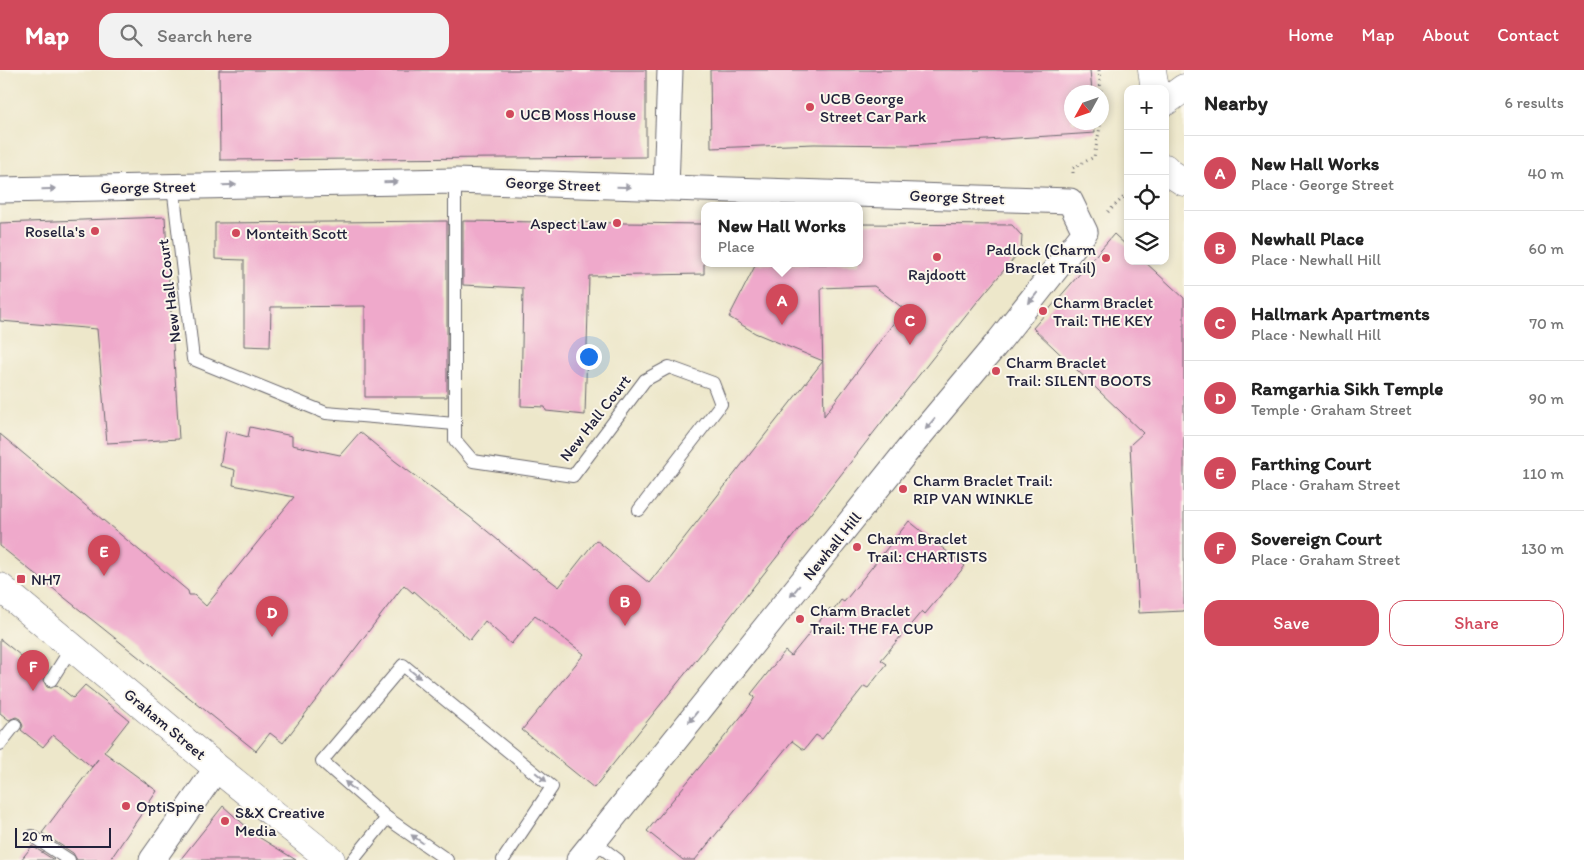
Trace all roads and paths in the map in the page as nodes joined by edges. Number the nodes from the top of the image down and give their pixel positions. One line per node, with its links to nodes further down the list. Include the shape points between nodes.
1 (670, 70): 13 (street)
2 (1098, 70): 4 (path)
3 (1152, 70): 5 (street)
4 (1100, 85)
5 (1154, 85)
6 (1184, 88): 7 (street)
7 (1169, 99)
8 (1099, 130): 15 (path, via 1094,158 1073,168)
9 (1169, 172): 11 (street)
10 (455, 181): 12 (street, George Street, one-way to 10); 13 (street, George Street, one-way to 13); 16 (lane, New Hall Court)
11 (1184, 182)
12 (173, 186): 14 (street, George Street, one-way to 12); 16 (lane, New Hall Court, via 193,360 326,413)
13 (666, 188): 15 (street, George Street)
14 (0, 190)
15 (1070, 201): 26 (street, Newhall Hill, one-way to 26, via 1085,232)
16 (455, 424): 17 (lane, New Hall Court, via 455,440 473,461 572,476 645,380 669,366 713,383 721,404)
17 (639, 510)
18 (0, 587): 19 (street, Graham Street)
19 (72, 647): 20 (lane); 23 (street, Graham Street)
20 (52, 680)
21 (15, 725): 22 (lane)
22 (0, 744)
23 (217, 768): 28 (street); 29 (street, Graham Street)
24 (387, 818): 30 (lane); 31 (lane, one-way to 24); 32 (lane, one-way to 32, via 322,761 403,664 552,787)
25 (32, 836): 27 (lane)
26 (586, 850): 33 (lane)
27 (69, 860)
28 (152, 860)
29 (331, 860)
30 (354, 860)
31 (447, 860)
32 (503, 860)
33 (618, 860)

